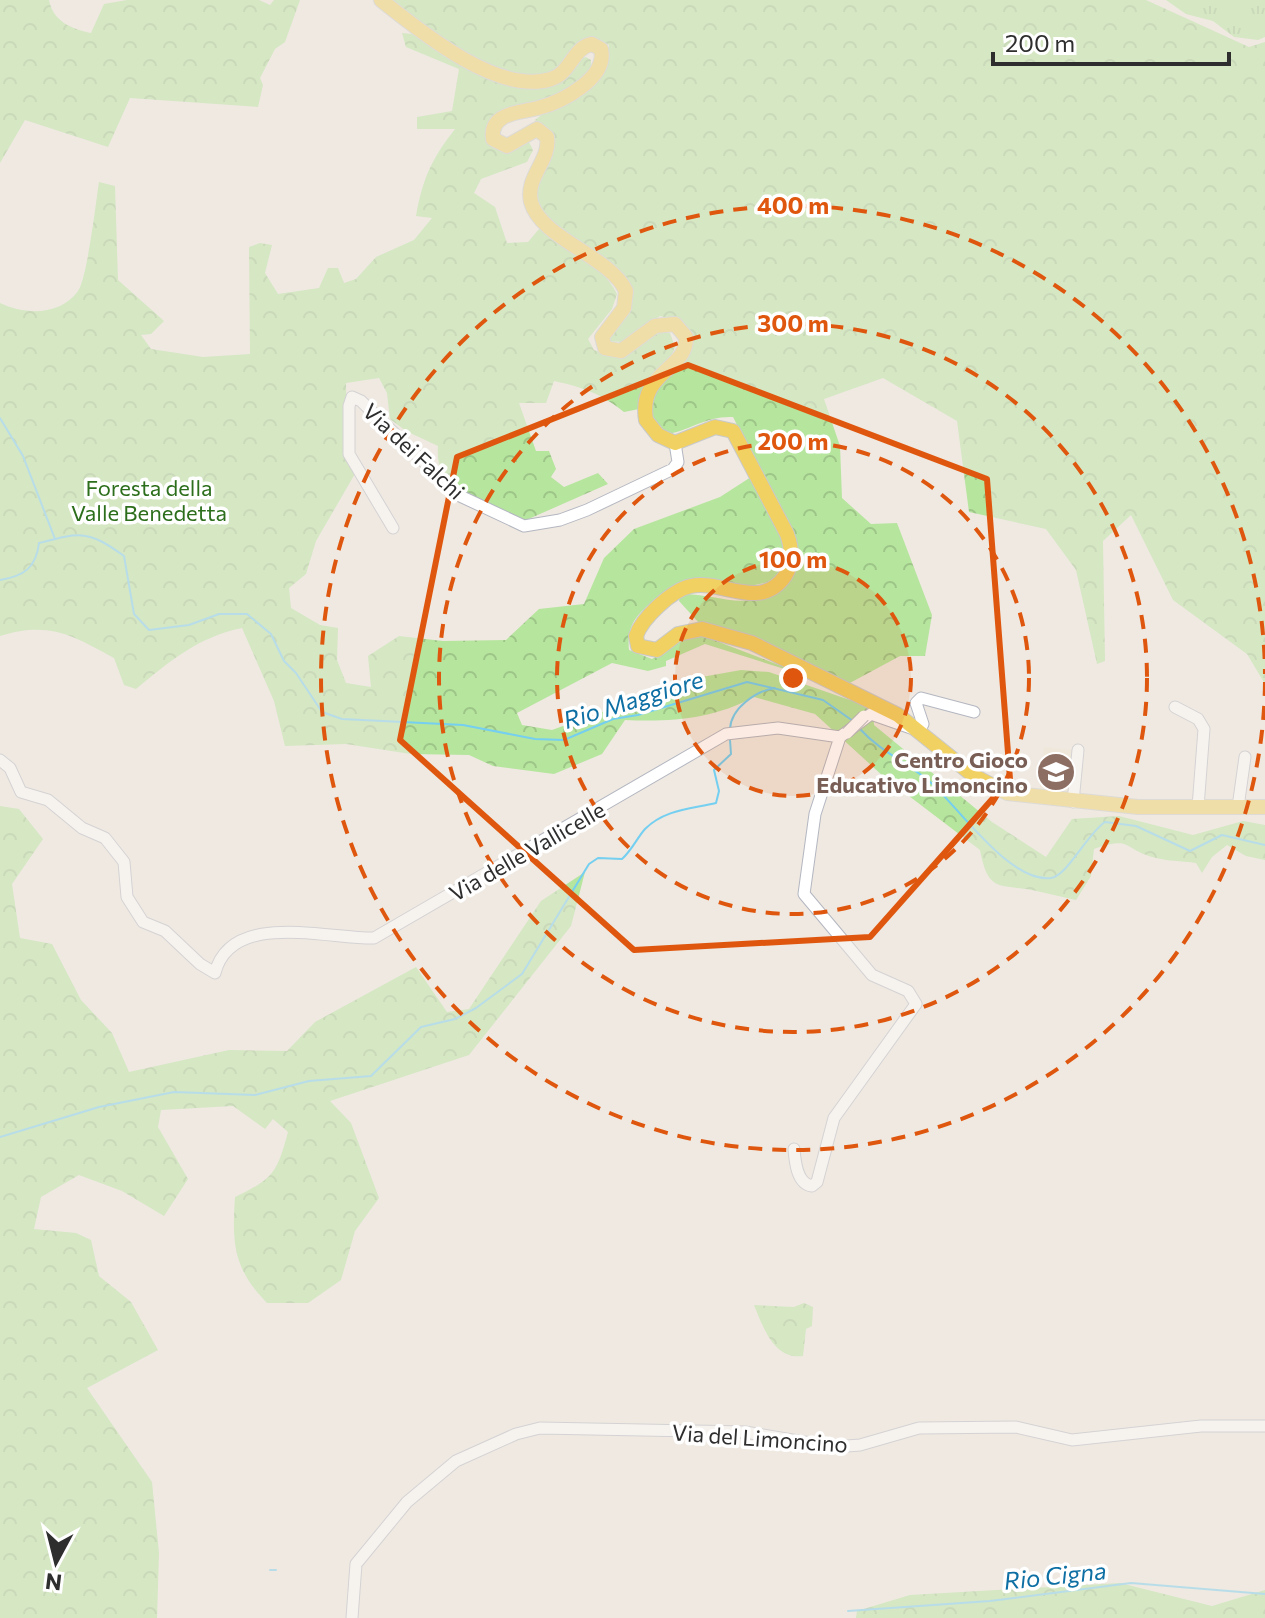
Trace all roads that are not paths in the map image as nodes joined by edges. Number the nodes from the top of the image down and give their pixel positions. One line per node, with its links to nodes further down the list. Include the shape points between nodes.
1 (381, 0): 2 (main road, via 429,37 515,83 553,79 583,46 601,49 601,64 586,83 545,106 503,117 493,139 507,146 537,129 547,137 547,152 530,188 533,208 626,291 624,308 604,331 605,348 621,351 662,323 675,324 683,332 683,353 650,386 645,413 658,435)
2 (675, 443): 3 (street, Via dei Falchi, via 678,462 673,469 587,510 524,526 458,495 352,397 349,454); 6 (main road, via 715,427 733,431 787,534 791,560 780,582 764,591 745,594 695,585 680,591 644,622 636,636 638,646 657,650 689,630 718,631 888,709)
3 (393, 528)
4 (1175, 707): 12 (street, via 1198,719 1204,729)
5 (974, 712): 6 (street, via 921,698 916,703 923,724)
6 (917, 730): 7 (street, bridge, via 877,713 864,716); 11 (main road, via 988,785 1018,796)
7 (844, 735): 10 (street, Via delle Vallicelle, via 778,728 726,734 374,938 276,930 236,943 218,961 215,973 165,931 143,922 127,897 124,862 105,838 82,828 48,800 21,792); 15 (street, via 815,814 804,894 872,975 908,991 916,1004 834,1118 812,1186 796,1166)
8 (1078, 750): 11 (street)
9 (1245, 757): 13 (street)
10 (0, 760)
11 (1073, 802): 12 (main road)
12 (1198, 807): 13 (main road)
13 (1238, 807): 14 (main road)
14 (1265, 807)
15 (794, 1149)
16 (1265, 1426): 17 (street, Via del Limoncino, via 1201,1426 1072,1440 1016,1427 919,1428 834,1447 745,1432 540,1428 456,1461 407,1502 356,1564)
17 (352, 1618)

